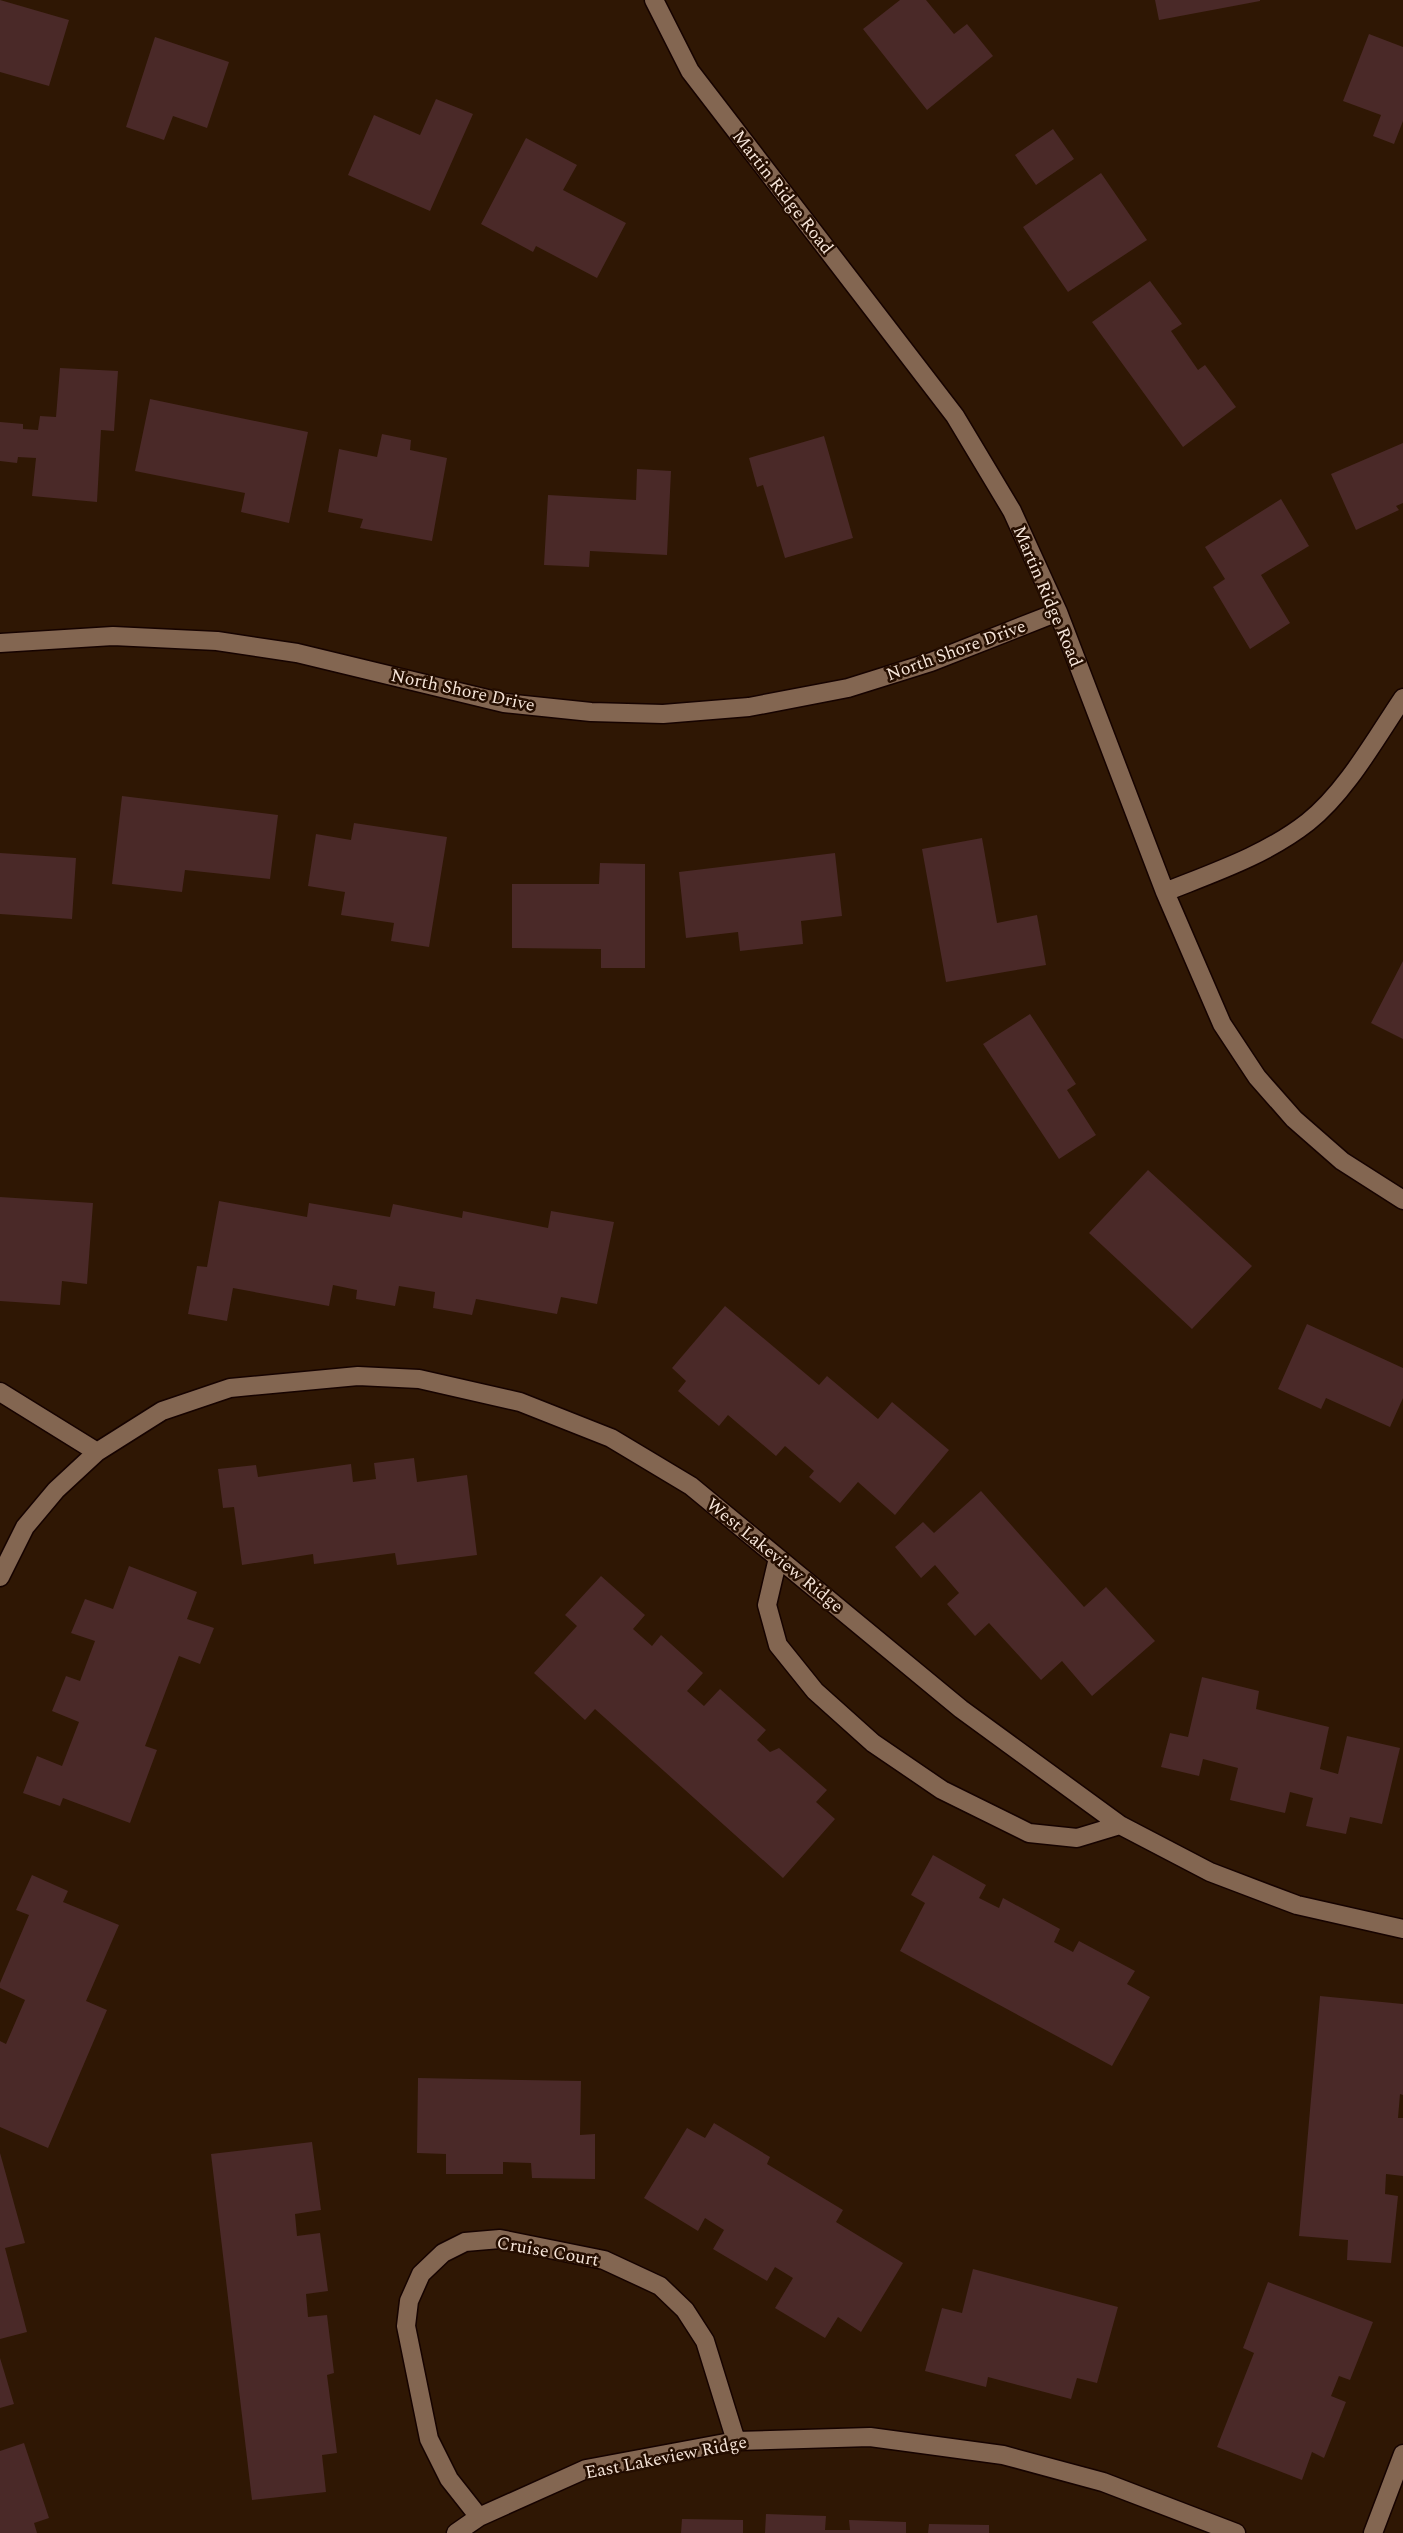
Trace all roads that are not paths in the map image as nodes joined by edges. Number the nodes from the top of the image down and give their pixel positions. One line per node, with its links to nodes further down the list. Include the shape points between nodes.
1 (654, 0): 2 (street, Martin Ridge Road, via 690,71 955,416 1012,511)
2 (1058, 612): 3 (street, North Shore Drive, via 932,662 848,688 749,707 663,714 504,703 297,653 217,641 113,636); 5 (street, Martin Ridge Road)
3 (0, 643)
4 (1403, 698): 5 (street, via 1341,788 1310,820 1264,852)
5 (1165, 892): 6 (street, Martin Ridge Road, via 1222,1024 1257,1077 1294,1119 1342,1161)
6 (1403, 1200)
7 (0, 1392): 8 (street)
8 (96, 1452): 9 (street, West Lakeview Ridge, via 162,1412 230,1388 358,1376 419,1379 520,1402 611,1438 691,1486); 10 (street, West Lakeview Ridge, via 25,1527)
9 (778, 1558): 11 (street, West Lakeview Ridge, via 961,1709); 11 (street, via 767,1605 778,1645 815,1691 873,1743 942,1790 1029,1833 1077,1838)
10 (0, 1577)
11 (1120, 1825): 12 (street, West Lakeview Ridge, via 1210,1872 1297,1905)
12 (1403, 1929)
13 (736, 2441): 15 (street, East Lakeview Ridge, via 586,2469); 15 (street, Cruise Court, via 705,2341 685,2310 660,2286 604,2260 500,2240 465,2242 443,2253 421,2274 409,2301 406,2326 429,2439 449,2479); 17 (street, East Lakeview Ridge, via 870,2437 1003,2455 1103,2482)
14 (1403, 2454): 18 (street)
15 (479, 2517): 16 (street, East Lakeview Ridge)
16 (456, 2533)
17 (1236, 2533)
18 (1373, 2533)

